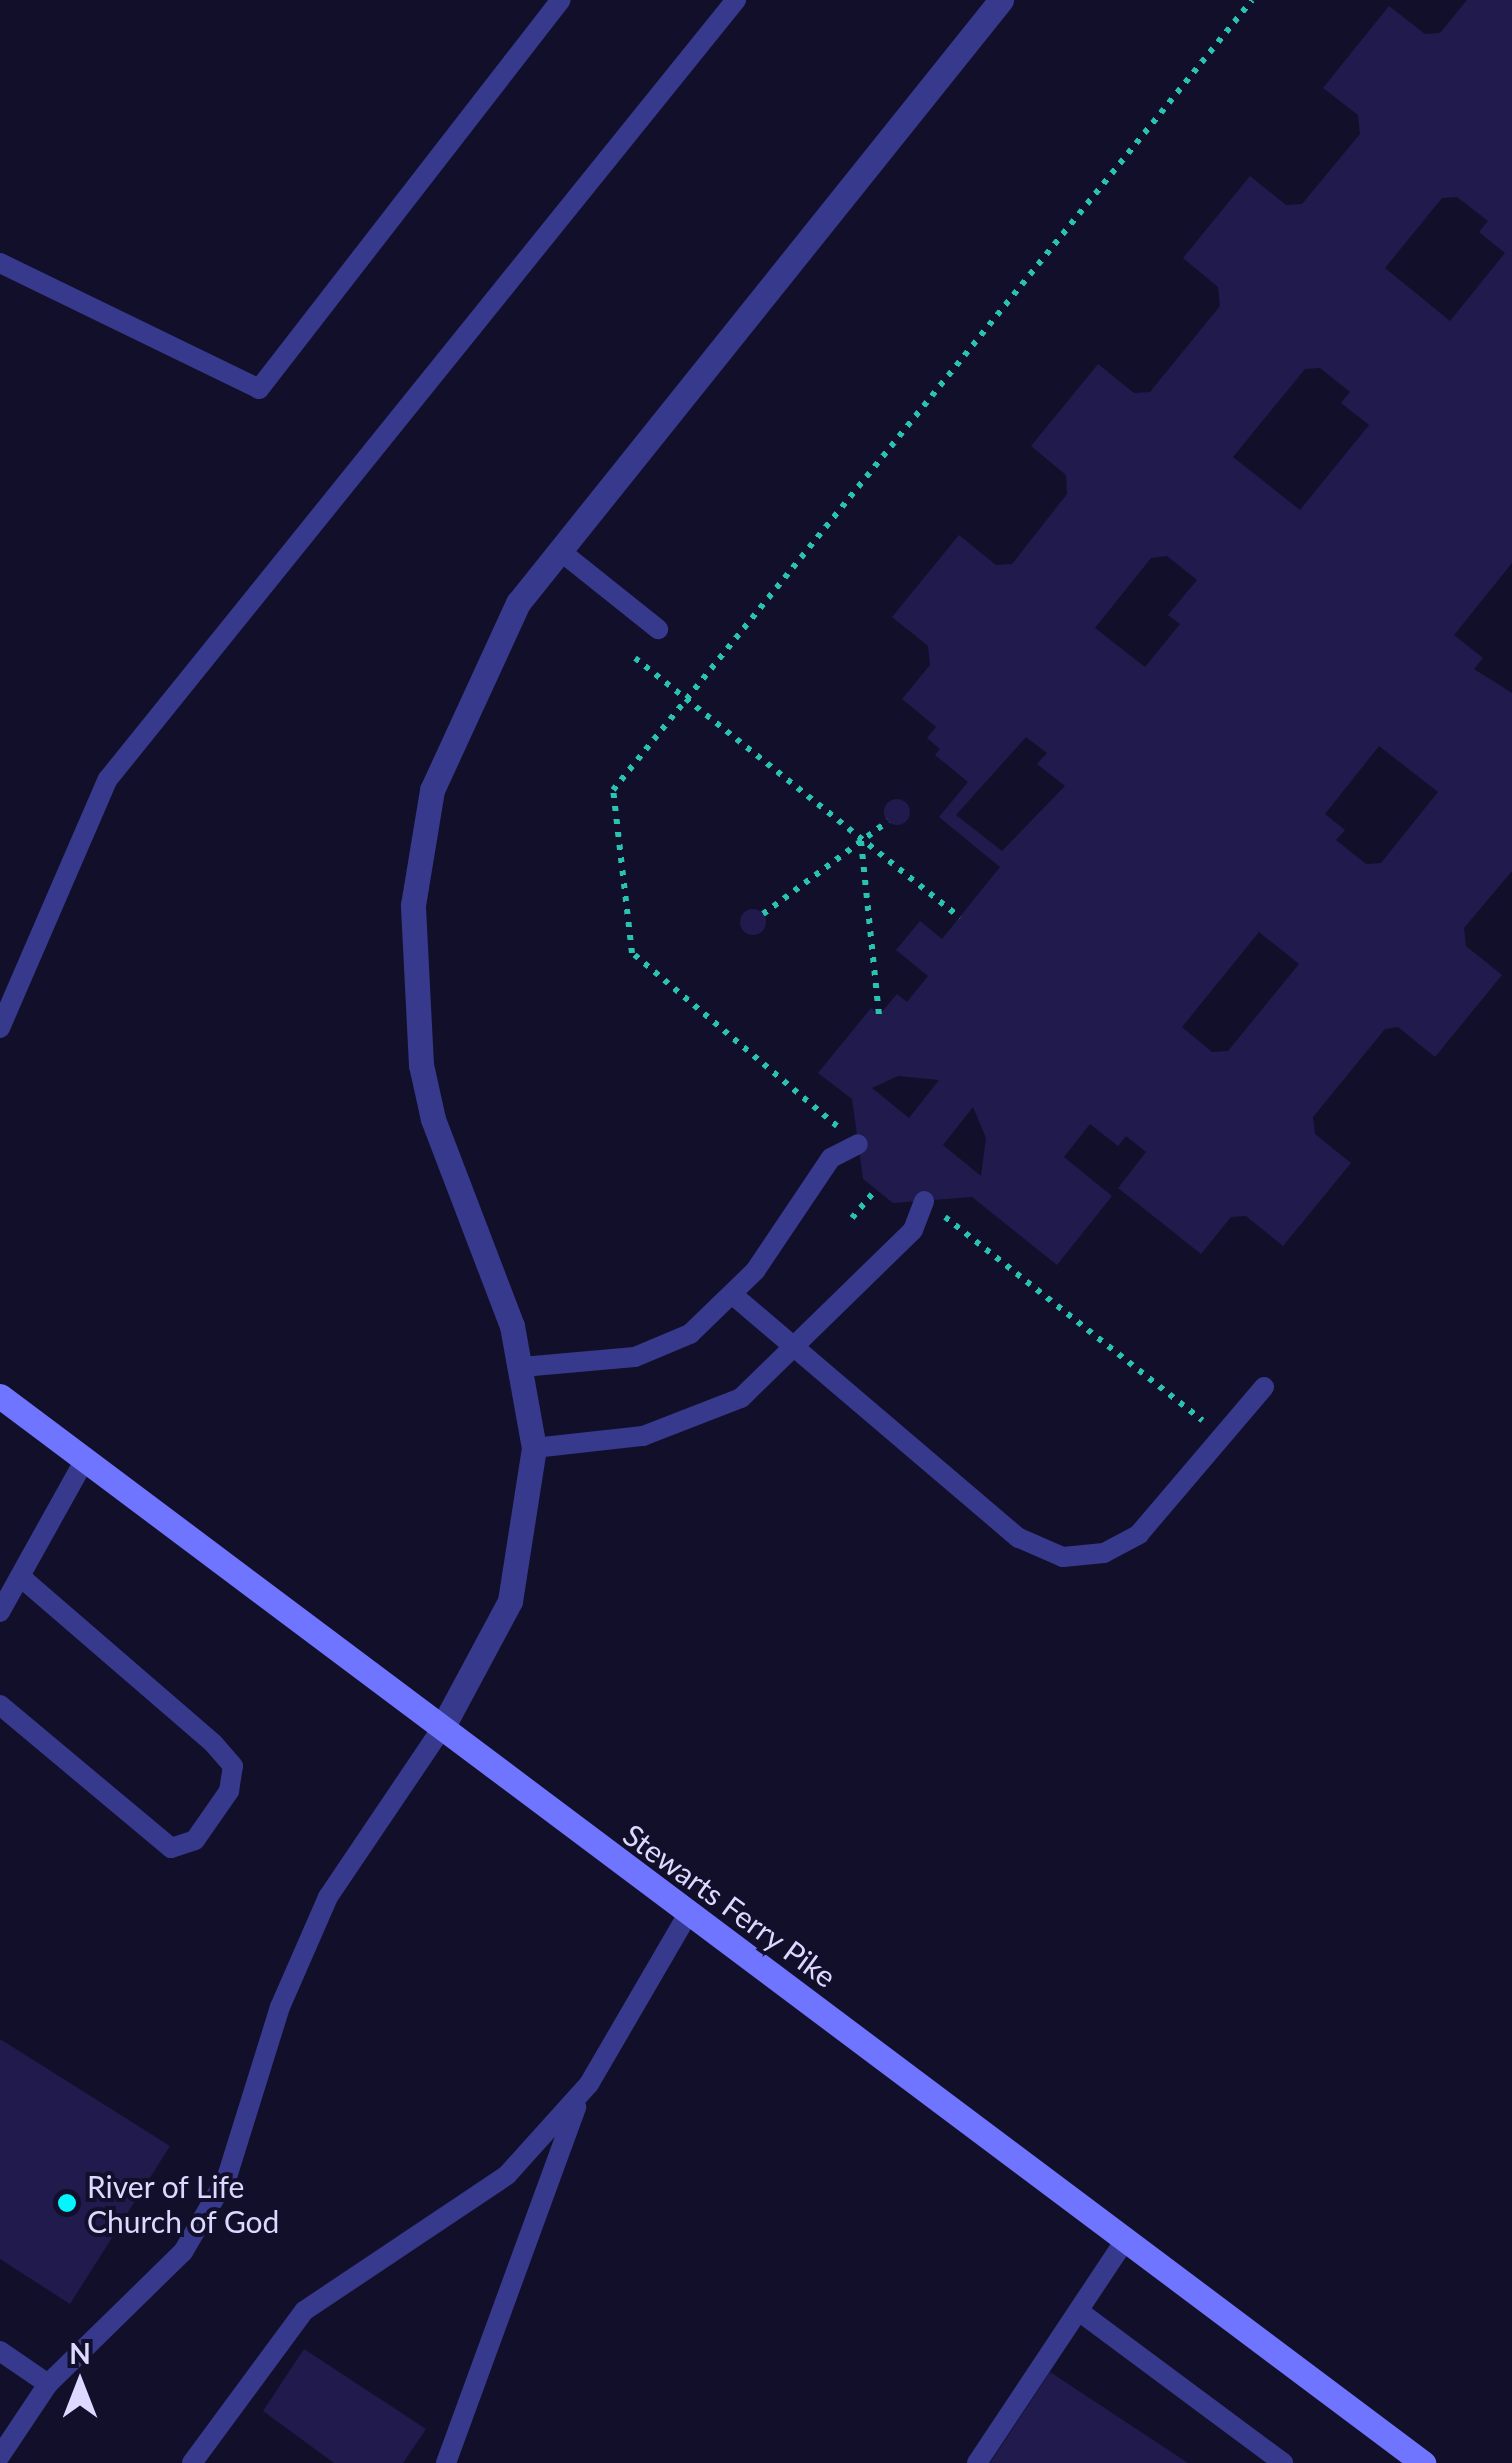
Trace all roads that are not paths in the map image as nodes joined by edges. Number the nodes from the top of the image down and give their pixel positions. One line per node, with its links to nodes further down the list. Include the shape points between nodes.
1 (561, 0): 4 (lane, via 259,389)
2 (736, 0): 7 (lane, via 108,779)
3 (1001, 0): 5 (street)
4 (0, 262)
5 (559, 550): 6 (lane); 12 (street, via 492,643 450,736 413,905 414,1008 432,1119)
6 (658, 629)
7 (0, 1028)
8 (858, 1144): 10 (lane, via 831,1158)
9 (924, 1201): 11 (lane, via 913,1230)
10 (733, 1295): 11 (lane); 12 (lane, via 657,1351)
11 (797, 1350): 13 (lane, via 1019,1538 1062,1557 1104,1553 1139,1534); 15 (lane, via 741,1398 695,1422)
12 (522, 1367): 15 (street)
13 (1264, 1387)
14 (0, 1396): 16 (main road, Stewarts Ferry Pike)
15 (534, 1448): 20 (street, via 510,1601)
16 (85, 1459): 17 (lane); 20 (main road, Stewarts Ferry Pike)
17 (24, 1580): 18 (lane); 19 (lane, via 213,1743 233,1766 229,1791 195,1840 172,1848)
18 (0, 1612)
19 (0, 1705)
20 (442, 1728): 21 (main road, Stewarts Ferry Pike); 26 (lane, via 328,1896 280,2007 227,2177 183,2252)
21 (688, 1914): 22 (lane); 23 (main road, Stewarts Ferry Pike)
22 (583, 2091): 29 (lane, via 508,2175 304,2312); 30 (lane)
23 (1126, 2240): 24 (lane); 28 (main road, Stewarts Ferry Pike)
24 (1080, 2312): 31 (lane); 32 (lane)
25 (0, 2351): 26 (lane)
26 (48, 2384): 27 (lane)
27 (0, 2456)
28 (1406, 2458)
29 (192, 2463)
30 (446, 2463)
31 (978, 2463)
32 (1283, 2463)

